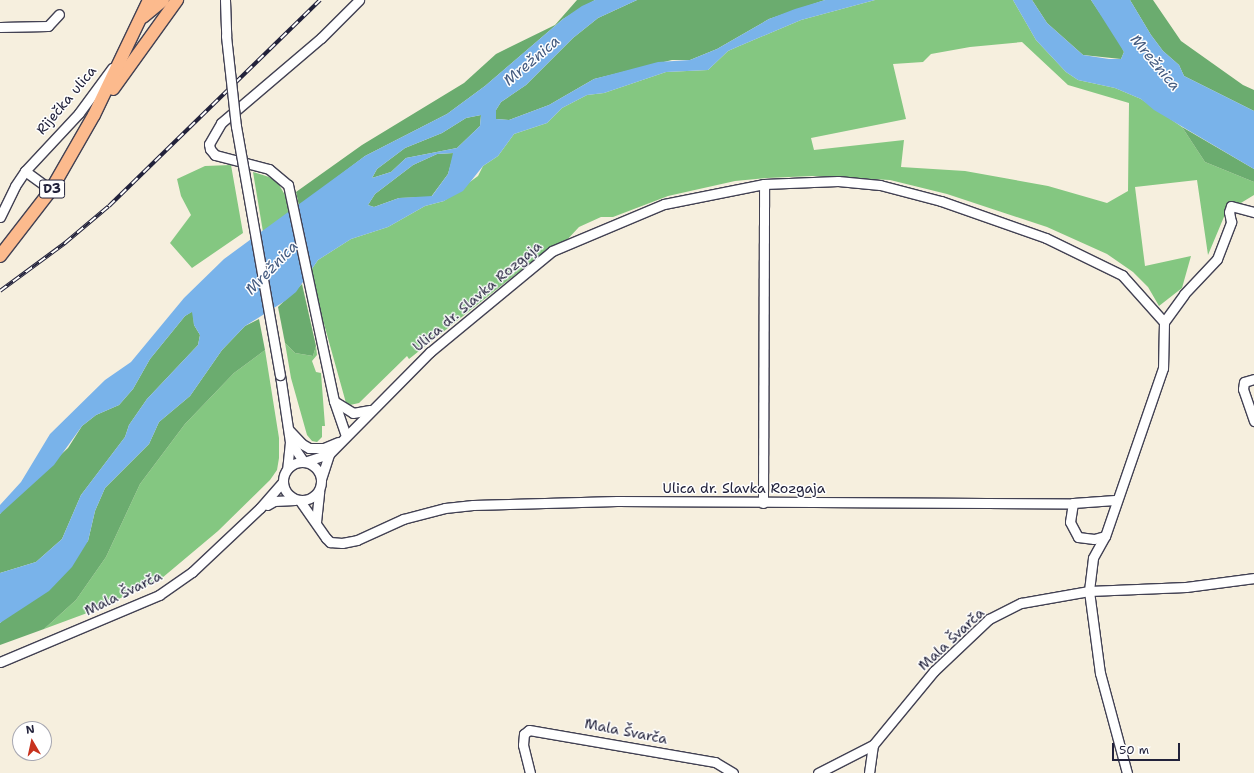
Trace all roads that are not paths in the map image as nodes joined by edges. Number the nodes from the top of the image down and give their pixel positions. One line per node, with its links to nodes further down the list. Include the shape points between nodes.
1 (149, 0): 7 (main road, Riječka ulica / D3)
2 (163, 0): 7 (main road)
3 (177, 0): 10 (main road, Riječka ulica / D3)
4 (225, 0): 22 (street, bridge, via 226,36 236,126)
5 (359, 0): 19 (street, via 321,38 221,122 212,136 210,149 215,155 269,169 288,186)
6 (59, 14): 8 (street, via 48,26)
7 (141, 18): 9 (main road, Riječka ulica / D3)
8 (0, 27)
9 (127, 46): 10 (main road, Riječka ulica / D3); 11 (street, Riječka ulica, via 79,113)
10 (94, 114): 13 (main road, Riječka ulica / D3)
11 (25, 171): 13 (street); 15 (street, Riječka ulica)
12 (764, 184): 17 (street, Ulica dr. Slavka Rozgaja, via 838,181 880,185 941,201 1046,238 1122,274); 20 (street, Ulica dr. Slavka Rozgaja, via 664,204 552,250 430,352); 33 (street)
13 (51, 190): 16 (main road, Riječka ulica / D3)
14 (1254, 212): 17 (street, via 1231,206 1231,222 1218,259 1184,294)
15 (0, 217)
16 (0, 256)
17 (1164, 322): 32 (street, via 1163,368)
18 (1254, 379): 21 (street, via 1244,382 1243,389)
19 (334, 401): 20 (street, via 353,413); 23 (street)
20 (372, 410): 23 (street, Ulica dr. Slavka Rozgaja)
21 (1254, 421)
22 (288, 427): 23 (street, via 294,437 309,448 324,448); 24 (street)
23 (344, 438): 25 (street, Ulica dr. Slavka Rozgaja)
24 (290, 442): 26 (street, via 298,457); 27 (street)
25 (329, 454): 26 (street, Ulica dr. Slavka Rozgaja); 28 (street, Ulica dr. Slavka Rozgaja)
26 (304, 462): 27 (street); 28 (street, via 316,468)
27 (287, 469): 29 (street)
28 (321, 479): 30 (street)
29 (283, 482): 31 (street, via 285,491); 35 (street, Mala Švarča)
30 (319, 491): 31 (street, via 311,498); 36 (street)
31 (298, 500): 35 (street, via 274,501); 36 (street, Ulica dr. Slavka Rozgaja)
32 (1116, 500): 34 (street, Ulica dr. Slavka Rozgaja); 37 (street)
33 (763, 503): 34 (street, Ulica dr. Slavka Rozgaja); 36 (street, Ulica dr. Slavka Rozgaja, via 617,501 473,505 445,508 403,519 358,540 342,543 330,542)
34 (1073, 503): 37 (street, via 1070,522 1078,536 1094,539)
35 (260, 508): 40 (street, Mala Švarča, via 192,572 159,595)
36 (316, 523)
37 (1105, 536): 39 (street, via 1093,558)
38 (1254, 578): 39 (street, Mala Švarča, via 1186,587)
39 (1089, 592): 41 (street, Mala Švarča, via 1021,603 989,619 934,671); 46 (street, via 1100,673)
40 (0, 662)
41 (873, 746): 44 (street, Mala Švarča); 45 (street)
42 (529, 773): 43 (street, Mala Švarča, via 523,746 524,734 529,730 714,762)
43 (733, 773)
44 (818, 773)
45 (869, 773)
46 (1126, 773)

